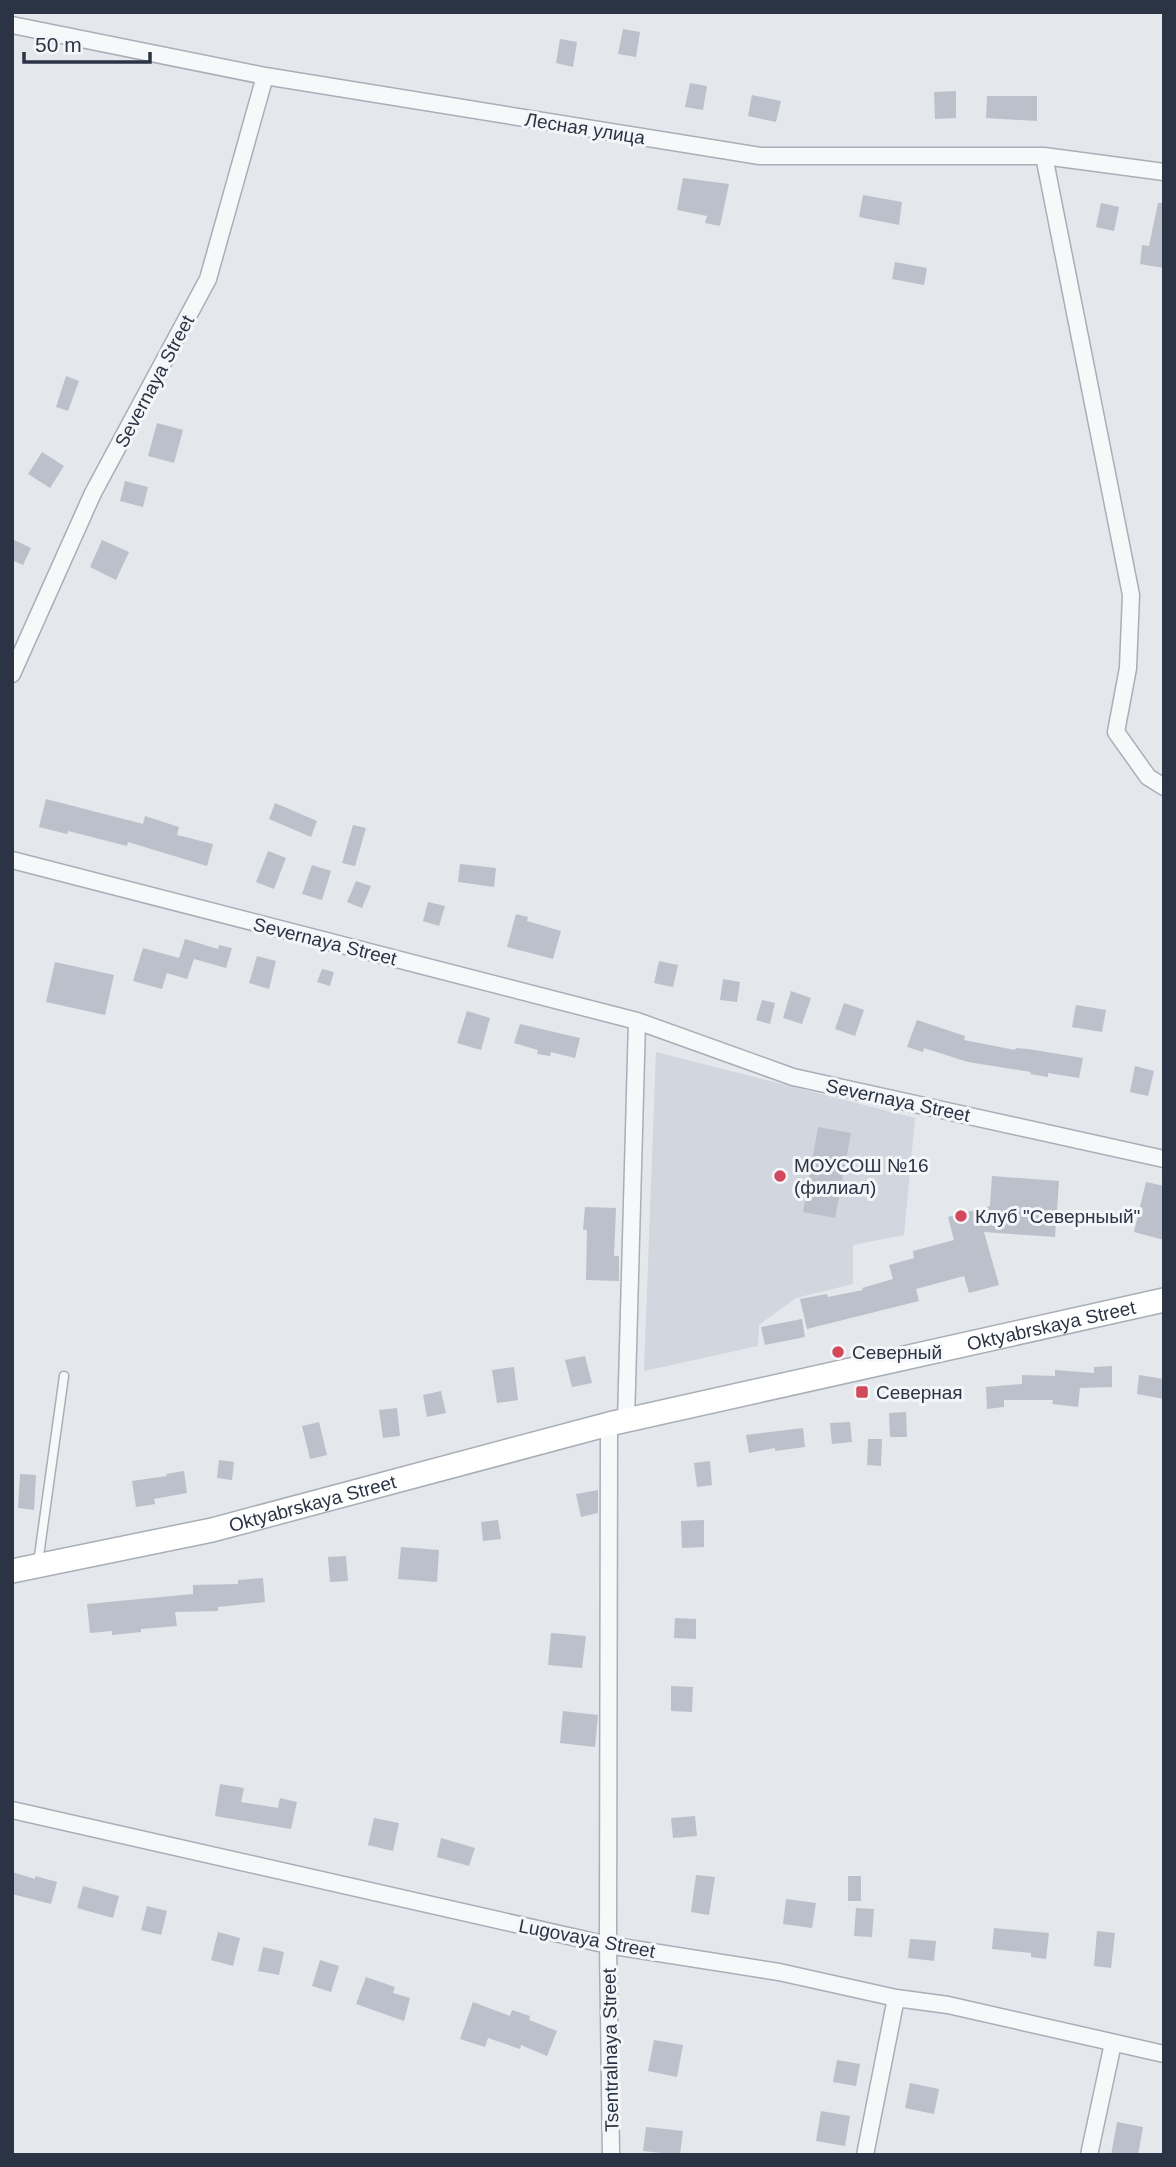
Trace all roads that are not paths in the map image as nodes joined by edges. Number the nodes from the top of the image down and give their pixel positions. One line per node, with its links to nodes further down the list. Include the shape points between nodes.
1 (12, 25): 2 (street, Лесная улица)
2 (265, 76): 3 (street, Лесная улица, via 760,156); 5 (street, Severnaya Street, via 208,279 93,493)
3 (1044, 156): 4 (street, Лесная улица); 6 (street, via 1131,595 1128,668 1116,732 1148,777)
4 (1164, 172)
5 (12, 674)
6 (1164, 787)
7 (12, 860): 8 (street, Severnaya Street)
8 (637, 1021): 9 (street, Severnaya Street, via 793,1077); 12 (street)
9 (1164, 1159)
10 (1164, 1300): 12 (street, Oktyabrskaya Street)
11 (64, 1376): 13 (lane)
12 (617, 1423): 13 (street, Oktyabrskaya Street, via 212,1530); 16 (street)
13 (38, 1566): 14 (street, Oktyabrskaya Street)
14 (12, 1571)
15 (12, 1810): 16 (street, Lugovaya Street)
16 (608, 1945): 17 (street, Lugovaya Street, via 779,1972); 20 (street, Tsentralnaya Street)
17 (896, 1998): 18 (street, Lugovaya Street, via 948,2005); 21 (street)
18 (1114, 2043): 19 (street, Lugovaya Street); 22 (street)
19 (1164, 2054)
20 (611, 2155)
21 (864, 2155)
22 (1089, 2155)

